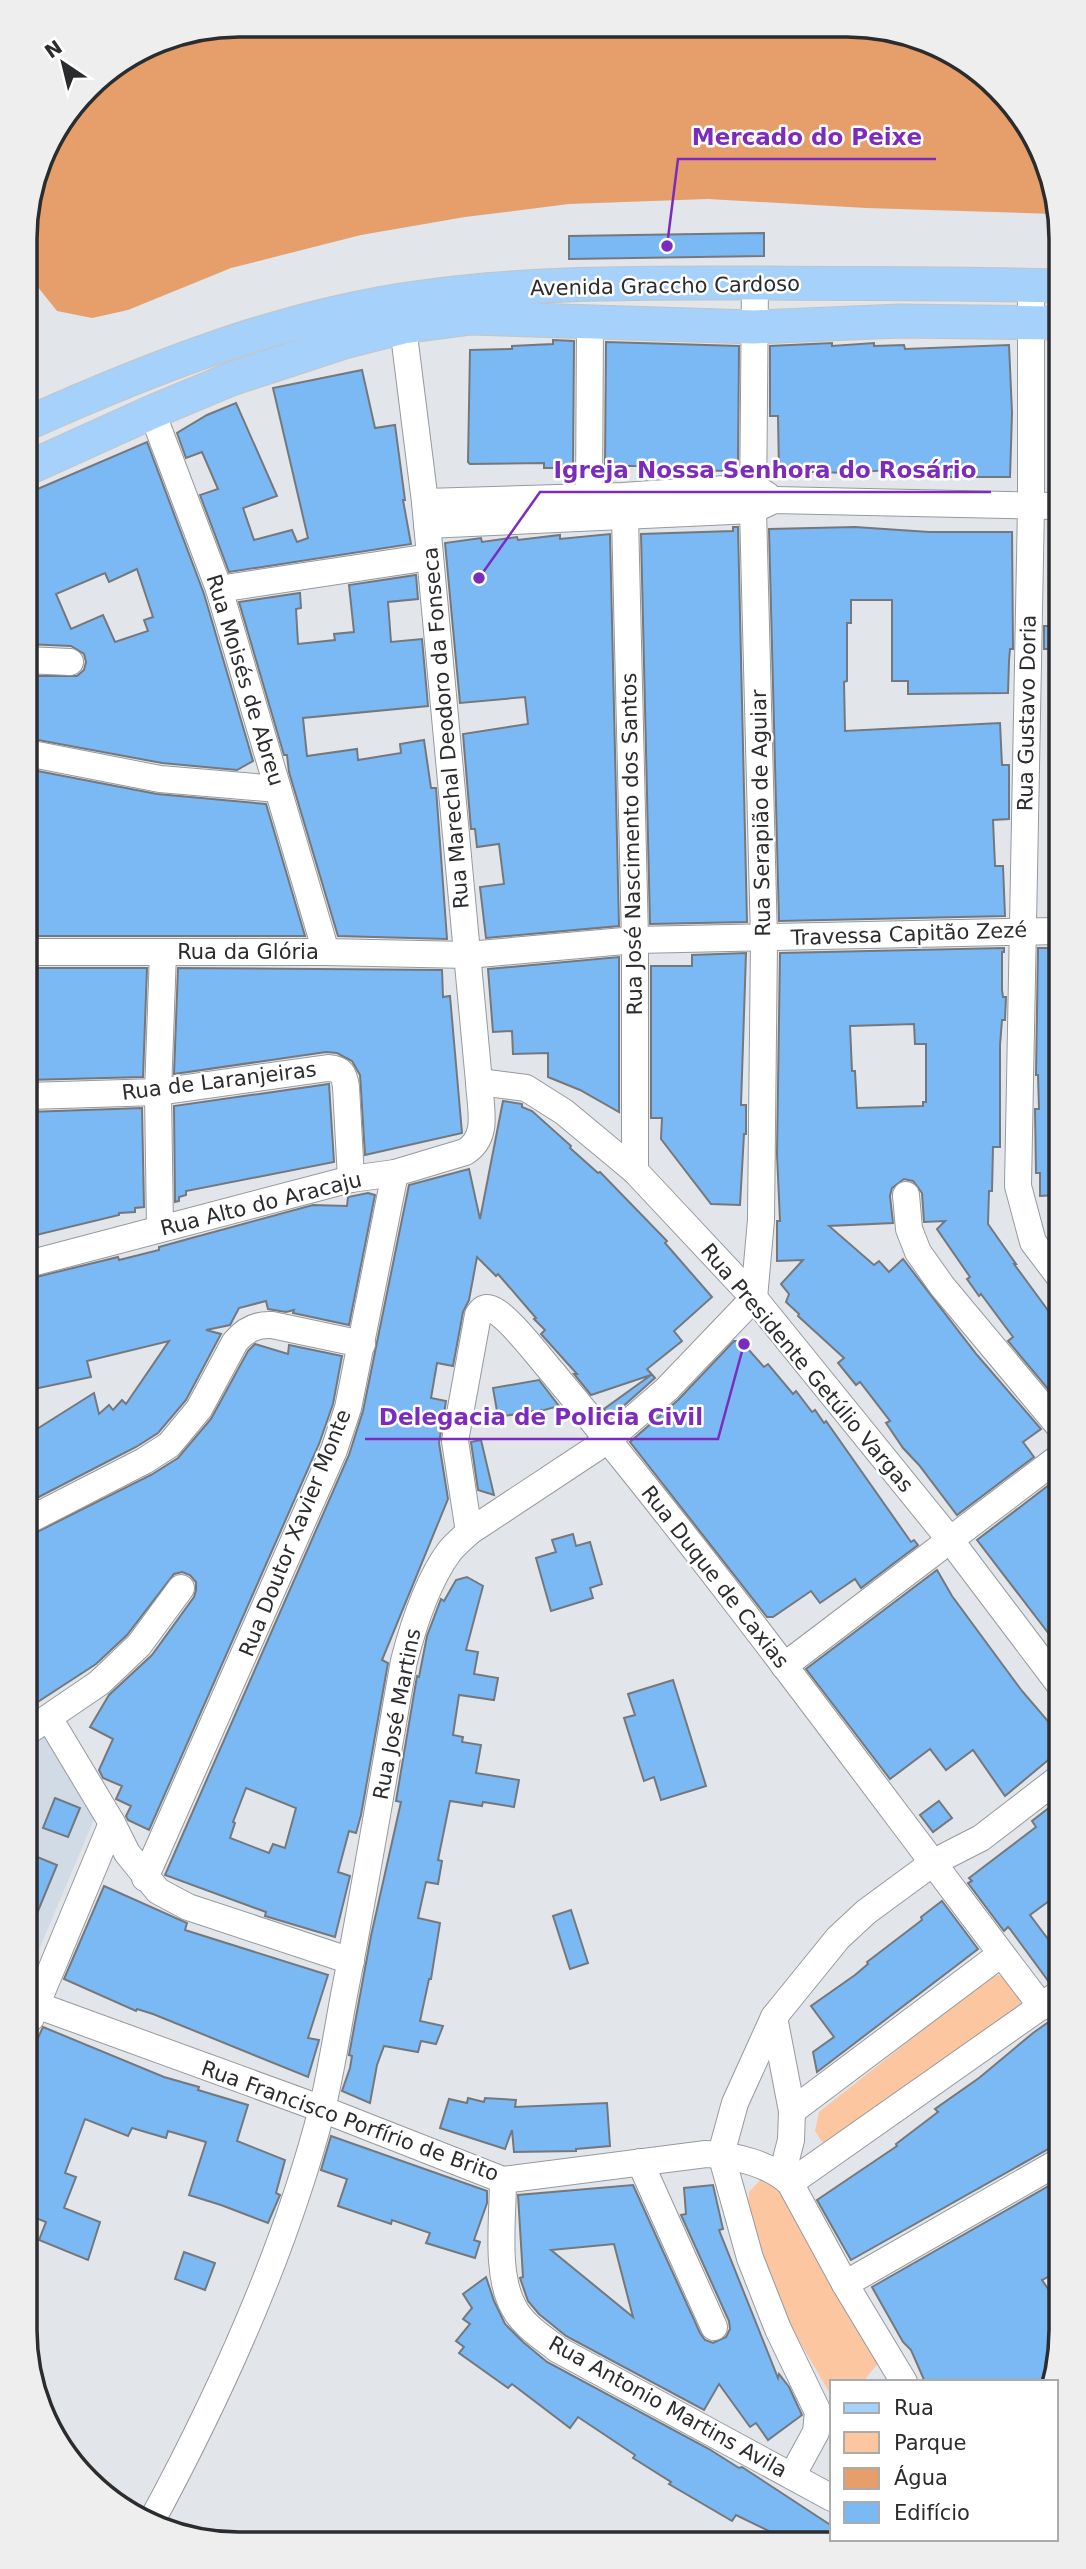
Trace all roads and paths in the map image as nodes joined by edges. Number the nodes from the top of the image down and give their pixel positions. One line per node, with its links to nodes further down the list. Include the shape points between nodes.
1 (636, 282): 2 (main road, Avenida Graccho Cardoso); 4 (main road); 10 (main road, Avenida Graccho Cardoso, via 566,283 421,297 352,310 160,367)
2 (755, 283): 3 (main road, Avenida Graccho Cardoso); 8 (street, Rua Serapião de Aguiar)
3 (1043, 285): 6 (street, Rua Gustavo Doria)
4 (636, 322): 5 (main road, Avenida Graccho Cardoso); 8 (main road, Avenida Graccho Cardoso)
5 (590, 323): 7 (main road, Avenida Graccho Cardoso, via 471,318); 14 (street)
6 (1042, 323): 8 (main road, Avenida Graccho Cardoso, via 900,321); 16 (street, Rua Gustavo Doria)
7 (403, 327): 9 (main road, Avenida Graccho Cardoso, via 276,363); 17 (street, Rua Marechal Deodoro da Fonseca)
8 (754, 327): 15 (street, Rua Serapião de Aguiar)
9 (152, 412): 12 (main road, Avenida Graccho Cardoso); 20 (street, Rua Moisés de Abreu)
10 (37, 419)
11 (37, 424): 12 (main road)
12 (60, 454): 13 (main road, Avenida Graccho Cardoso)
13 (37, 464)
14 (589, 496): 15 (street); 17 (street)
15 (760, 499): 16 (street); 18 (street); 27 (street, Rua Serapião de Aguiar)
16 (1043, 506): 25 (street, Rua Gustavo Doria)
17 (426, 513): 18 (street); 19 (street, Rua Marechal Deodoro da Fonseca)
18 (625, 517): 28 (street, Rua José Nascimento dos Santos)
19 (430, 557): 20 (street); 32 (street, Rua Marechal Deodoro da Fonseca)
20 (219, 589): 24 (street, Rua Moisés de Abreu)
21 (37, 660): 22 (street)
22 (70, 662)
23 (37, 755): 24 (street, via 160,779)
24 (278, 789): 30 (street, Rua Moisés de Abreu)
25 (1023, 931): 26 (street, Travessa Capitão Zezé); 27 (street, Travessa Capitão Zezé); 43 (street, Rua Gustavo Doria, via 1018,1186 1033,1241)
26 (1049, 931)
27 (764, 939): 28 (street, Travessa Capitão Zezé); 44 (street, Rua Serapião de Aguiar, via 761,1220)
28 (635, 940): 32 (street, Travessa Capitão Zezé); 37 (street, Rua José Nascimento dos Santos)
29 (37, 952): 31 (street, Rua da Glória)
30 (326, 952): 31 (street, Rua da Glória); 32 (street, Rua da Glória)
31 (163, 953): 34 (street)
32 (468, 955): 33 (street, Rua Marechal Deodoro da Fonseca)
33 (479, 1082): 36 (street, Rua Marechal Deodoro da Fonseca); 37 (street, Rua Presidente Getúlio Vargas, via 526,1088 564,1112)
34 (158, 1092): 35 (street, Rua de Laranjeiras); 39 (street, Rua de Laranjeiras, via 337,1068 344,1074 346,1087); 41 (street)
35 (37, 1096)
36 (481, 1129): 38 (street, Rua Alto do Aracaju, via 480,1139 465,1152)
37 (635, 1171): 44 (street, Rua Presidente Getúlio Vargas)
38 (395, 1172): 39 (street, Rua Alto do Aracaju); 45 (street, Rua Doutor Xavier Monte)
39 (351, 1180): 41 (street, Rua Alto do Aracaju)
40 (906, 1195): 46 (street, via 909,1229 918,1252)
41 (160, 1229): 42 (street, Rua Alto do Aracaju)
42 (37, 1262)
43 (1049, 1263)
44 (754, 1298): 47 (street, Rua José Martins, via 667,1389); 51 (street, Rua Presidente Getúlio Vargas)
45 (362, 1343): 49 (street, via 261,1324 243,1333 199,1409 169,1445); 61 (street, Rua Doutor Xavier Monte, via 334,1450)
46 (1049, 1414)
47 (608, 1440): 50 (street, Rua José Martins); 50 (street, Rua Duque de Caxias, via 515,1328 493,1310 482,1310 455,1441); 53 (street, Rua Duque de Caxias)
48 (1049, 1465): 51 (street)
49 (37, 1516)
50 (469, 1532): 63 (street, Rua José Martins, via 449,1552 410,1637)
51 (951, 1541): 53 (street); 54 (street, Rua Presidente Getúlio Vargas)
52 (181, 1588): 55 (street, via 139,1645 99,1683)
53 (784, 1666): 60 (street, Rua Duque de Caxias)
54 (1049, 1671)
55 (39, 1724): 59 (street)
56 (1049, 1773): 60 (street, via 1012,1810 941,1852)
57 (1049, 1786): 60 (street, via 981,1839)
58 (1049, 1805): 60 (street, via 1004,1842 959,1862)
59 (112, 1823): 61 (street); 64 (street)
60 (933, 1862): 62 (street, Rua Duque de Caxias); 68 (street, via 838,1938)
61 (145, 1878): 63 (street, via 158,1891 188,1907)
62 (1001, 1954): 65 (street, Rua Duque de Caxias); 70 (street)
63 (351, 1961): 69 (street, Rua José Martins)
64 (37, 1997)
65 (1049, 1998)
66 (1049, 2001): 74 (street)
67 (37, 2011): 69 (street, Rua Francisco Porfírio de Brito)
68 (774, 2017): 70 (street); 71 (street, via 735,2103)
69 (322, 2109): 75 (street, Rua Francisco Porfírio de Brito); 81 (street, Rua José Martins, via 267,2274 233,2358)
70 (792, 2111): 74 (street)
71 (721, 2154): 72 (street, Rua Francisco Porfírio de Brito); 74 (street, Rua Francisco Porfírio de Brito, via 768,2168); 79 (street, via 750,2258 818,2412 816,2432)
72 (640, 2162): 75 (street, Rua Francisco Porfírio de Brito); 77 (street)
73 (1049, 2167): 76 (street)
74 (786, 2179): 76 (street)
75 (503, 2180): 79 (street, Rua Antonio Martins Avila, via 503,2280 514,2308 530,2328 557,2349)
76 (845, 2284): 78 (street)
77 (713, 2326)
78 (903, 2380)
79 (792, 2476): 80 (street, Rua Antonio Martins Avila)
80 (830, 2497)
81 (156, 2514)

